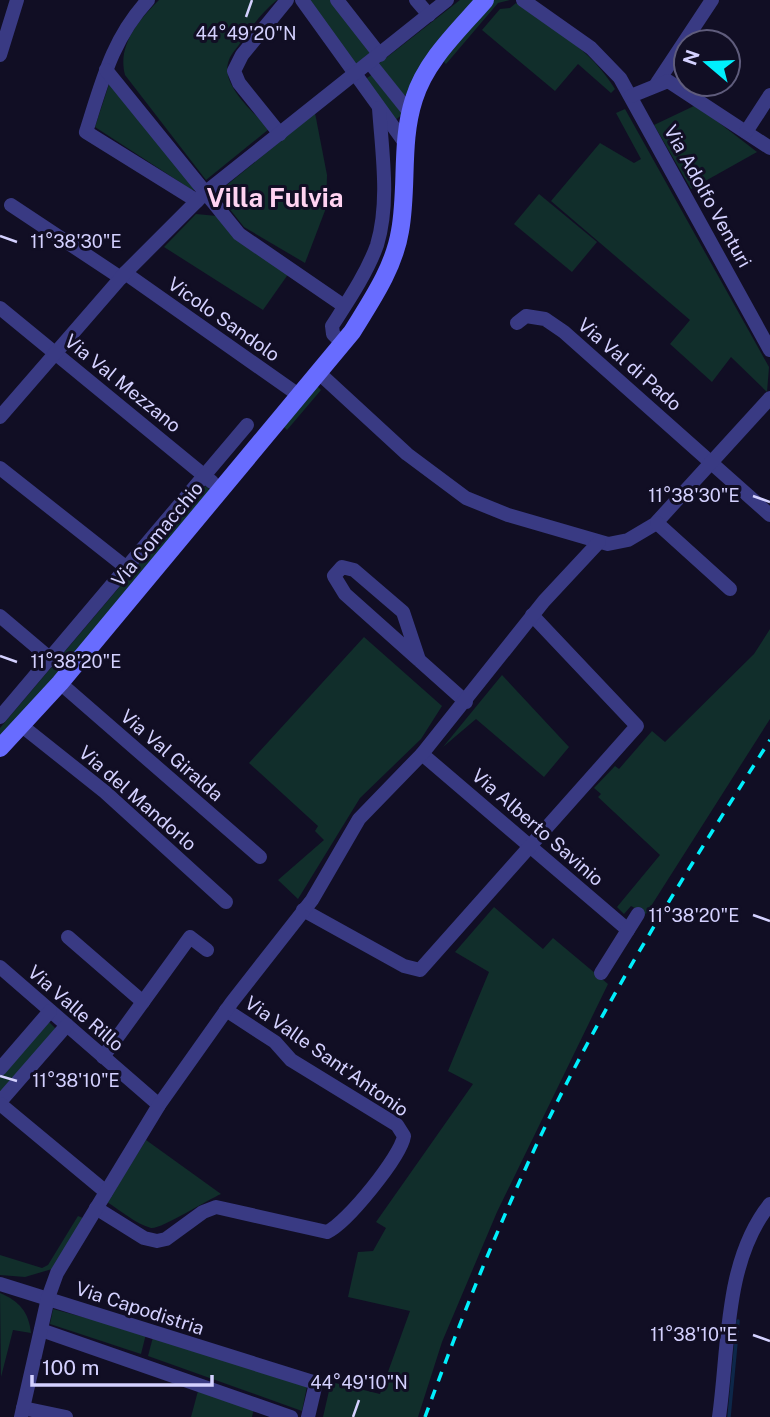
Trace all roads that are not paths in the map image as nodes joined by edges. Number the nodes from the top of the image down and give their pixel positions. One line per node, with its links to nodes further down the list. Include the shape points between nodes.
1 (17, 0): 12 (street)
2 (148, 0): 14 (street, via 120,34)
3 (287, 0): 22 (street, via 234,71)
4 (302, 0): 15 (street)
5 (337, 0): 13 (street)
6 (416, 0): 11 (street)
7 (447, 0): 11 (street)
8 (485, 0): 20 (main road, Via Comacchio, via 435,59 419,85)
9 (523, 0): 17 (street, via 600,54)
10 (712, 0): 16 (street)
11 (429, 15): 13 (street)
12 (0, 55)
13 (375, 59): 15 (street); 20 (street)
14 (106, 69): 25 (street); 25 (street, via 86,132)
15 (355, 75): 19 (street); 22 (street)
16 (657, 83): 17 (street); 21 (street, via 668,81)
17 (629, 92): 30 (street, Via Adolfo Venturi)
18 (770, 95): 21 (street)
19 (379, 108): 23 (street); 28 (street, via 380,231 373,255)
20 (410, 113): 23 (main road, Via Comacchio)
21 (746, 132): 24 (street)
22 (280, 134): 25 (street)
23 (405, 143): 33 (main road, Via Comacchio, via 402,219 394,254)
24 (770, 148)
25 (202, 196): 27 (street); 28 (street, via 239,234)
26 (11, 205): 27 (street, Vicolo Sandolo)
27 (123, 276): 35 (street); 37 (street, Vicolo Sandolo)
28 (344, 306): 33 (street, via 332,332)
29 (0, 308): 35 (street, Via Val Mezzano)
30 (755, 322): 32 (street, Via Adolfo Venturi); 34 (street, Via Adolfo Venturi)
31 (517, 323): 41 (street, Via Val di Pado, via 530,315 553,325)
32 (770, 332)
33 (343, 344): 36 (main road, Via Comacchio)
34 (770, 350)
35 (56, 353): 39 (street); 43 (street, Via Val Mezzano)
36 (319, 373): 37 (main road, Via Comacchio); 47 (street, via 416,461 466,498)
37 (300, 396): 44 (main road, Via Comacchio)
38 (770, 398): 41 (street)
39 (0, 416)
40 (247, 425): 43 (street, Via Comacchio)
41 (712, 461): 45 (street); 46 (street)
42 (0, 468): 48 (street)
43 (206, 476): 44 (street, Via Val Mezzano); 48 (street, Via Comacchio)
44 (221, 489): 56 (main road, Via Comacchio)
45 (770, 515)
46 (657, 523): 47 (street, via 622,542); 50 (street)
47 (598, 542): 52 (street)
48 (128, 569): 54 (street, Via Comacchio)
49 (376, 589): 51 (street); 51 (street, via 354,570 337,570 334,582); 55 (street, via 403,612)
50 (730, 589)
51 (359, 607): 55 (street)
52 (532, 615): 57 (street); 62 (street, via 637,726)
53 (0, 616): 54 (street)
54 (52, 660): 58 (street, Via Comacchio)
55 (419, 660): 57 (street)
56 (60, 682): 59 (main road, Via Comacchio); 63 (street, Via Val Giralda)
57 (466, 702): 61 (street)
58 (0, 718)
59 (22, 726): 60 (main road, Via Comacchio); 64 (street, Via del Mandorlo, via 105,792)
60 (0, 748)
61 (422, 754): 62 (street, Via Alberto Savinio); 65 (street, via 364,812)
62 (531, 847): 65 (street, via 420,970 410,969); 67 (street, Via Alberto Savinio)
63 (260, 857)
64 (226, 902)
65 (303, 910): 73 (street)
66 (638, 914): 67 (street)
67 (628, 930): 71 (street)
68 (68, 937): 72 (street)
69 (207, 950): 72 (street, via 190,937)
70 (0, 967): 74 (street, Via Valle Rillo)
71 (601, 973)
72 (143, 1002): 76 (street)
73 (226, 1010): 79 (street); 82 (street, Via Valle Sant'Antonio, via 275,1042 291,1060 397,1125 403,1133 400,1147 371,1187 327,1232 216,1208 166,1239 153,1241)
74 (50, 1011): 75 (street, Via Valle Rillo); 77 (street)
75 (67, 1025): 76 (street, Via Valle Rillo); 78 (street)
76 (103, 1057): 79 (street, Via Valle Rillo)
77 (0, 1069)
78 (0, 1103): 80 (street)
79 (159, 1105): 80 (street)
80 (106, 1192): 82 (street)
81 (770, 1204): 90 (street, via 755,1226 739,1271)
82 (96, 1208): 84 (street, via 57,1273)
83 (0, 1284): 84 (street, Via Capodistria)
84 (48, 1298): 85 (street); 89 (street, Via Capodistria, via 316,1383)
85 (41, 1330): 86 (street); 88 (street)
86 (22, 1412): 87 (street)
87 (66, 1417)
88 (290, 1417)
89 (308, 1417)
90 (719, 1417)

